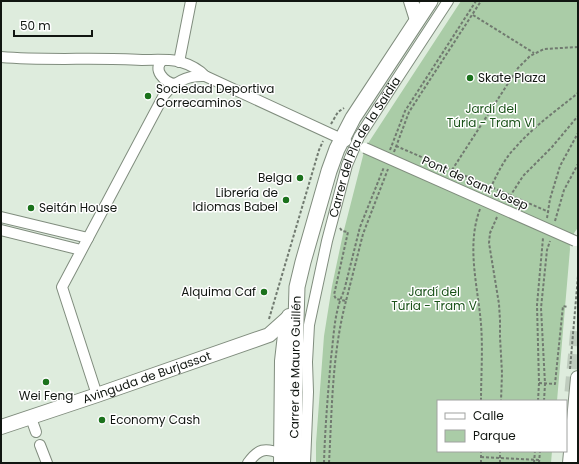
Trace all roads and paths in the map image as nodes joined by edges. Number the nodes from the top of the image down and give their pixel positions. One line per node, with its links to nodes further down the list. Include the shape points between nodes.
1 (191, 1): 13 (street)
2 (411, 1): 8 (main road)
3 (430, 1): 8 (main road, Carrer del Pla de la Saïdia)
4 (448, 1): 23 (street, Carrer del Pla de la Saïdia)
5 (476, 1): 25 (path, via 405,111)
6 (481, 1): 7 (path)
7 (473, 14): 10 (path); 28 (path, via 409,112 396,146)
8 (417, 20): 22 (main road, Carrer del Pla de la Saïdia)
9 (578, 47): 10 (path, via 544,49)
10 (534, 54): 28 (path, via 518,68)
11 (1, 57): 12 (street)
12 (163, 60): 13 (street); 15 (street, via 158,67 159,72 166,81)
13 (182, 63): 14 (street, via 199,70); 15 (street, via 187,71)
14 (204, 76): 15 (street, via 195,75); 22 (street)
15 (179, 82): 43 (street, via 164,95)
16 (578, 93): 30 (path, via 544,120 515,148)
17 (578, 116): 31 (path, via 526,173)
18 (332, 122): 19 (path)
19 (336, 124)
20 (578, 133): 36 (path, via 560,166)
21 (324, 138): 54 (path)
22 (341, 139): 23 (street, via 351,142); 48 (main road, Carrer del Pla de la Saïdia, via 310,236)
23 (358, 139): 51 (street, Carrer del Pla de la Saïdia, via 347,165 328,234)
24 (365, 148): 45 (street, Pont de Sant Josep, bridge)
25 (388, 155)
26 (386, 163): 49 (path, via 360,227)
27 (578, 164): 39 (path, via 564,190)
28 (452, 170): 30 (path)
29 (387, 172): 50 (path, via 364,234)
30 (491, 187): 31 (path); 32 (path)
31 (511, 195): 34 (path); 36 (path)
32 (485, 199)
33 (482, 205): 59 (path, via 474,233 473,250 481,326)
34 (504, 207)
35 (500, 212): 60 (path, via 490,232 489,243 499,304)
36 (548, 212): 38 (path)
37 (1, 217): 43 (street)
38 (547, 219)
39 (554, 226)
40 (1, 230): 46 (street)
41 (342, 231): 49 (path, via 348,232 334,295)
42 (544, 233): 56 (path, via 537,305)
43 (88, 238): 46 (street)
44 (550, 239): 57 (path, via 541,308)
45 (576, 243)
46 (81, 250): 58 (street, via 62,287)
47 (578, 276): 55 (path)
48 (297, 296): 53 (main road, Carrer de Mauro Guillén); 77 (main road, Carrer de Mauro Guillén)
49 (340, 300): 50 (path); 79 (path, via 335,320 326,404)
50 (346, 302): 80 (path, via 338,340)
51 (312, 307): 78 (street, Carrer de Mauro Guillén, via 307,361)
52 (568, 307): 57 (path, via 563,306 555,384)
53 (288, 318): 58 (main road, Avinguda de Burjassot, via 269,335); 71 (main road, Carrer de Mauro Guillén, via 282,361)
54 (268, 323)
55 (574, 375): 83 (main road)
56 (539, 383): 57 (path); 61 (path)
57 (545, 384): 62 (path)
58 (97, 395): 63 (main road, Avinguda de Burjassot)
59 (481, 400)
60 (501, 400)
61 (538, 400)
62 (544, 400)
63 (31, 418): 64 (main road, Avinguda de Burjassot); 65 (street)
64 (1, 427)
65 (36, 432)
66 (40, 445): 75 (street)
67 (481, 452): 70 (path)
68 (500, 452): 72 (path)
69 (540, 452): 74 (path)
70 (481, 457): 72 (path); 81 (path)
71 (281, 458): 76 (street, via 274,450 265,449 257,452)
72 (500, 458): 73 (path); 82 (path)
73 (534, 461): 74 (path)
74 (539, 462)
75 (47, 463)
76 (248, 463)
77 (294, 463)
78 (305, 463)
79 (324, 463)
80 (329, 463)
81 (481, 463)
82 (500, 463)
83 (570, 463)

